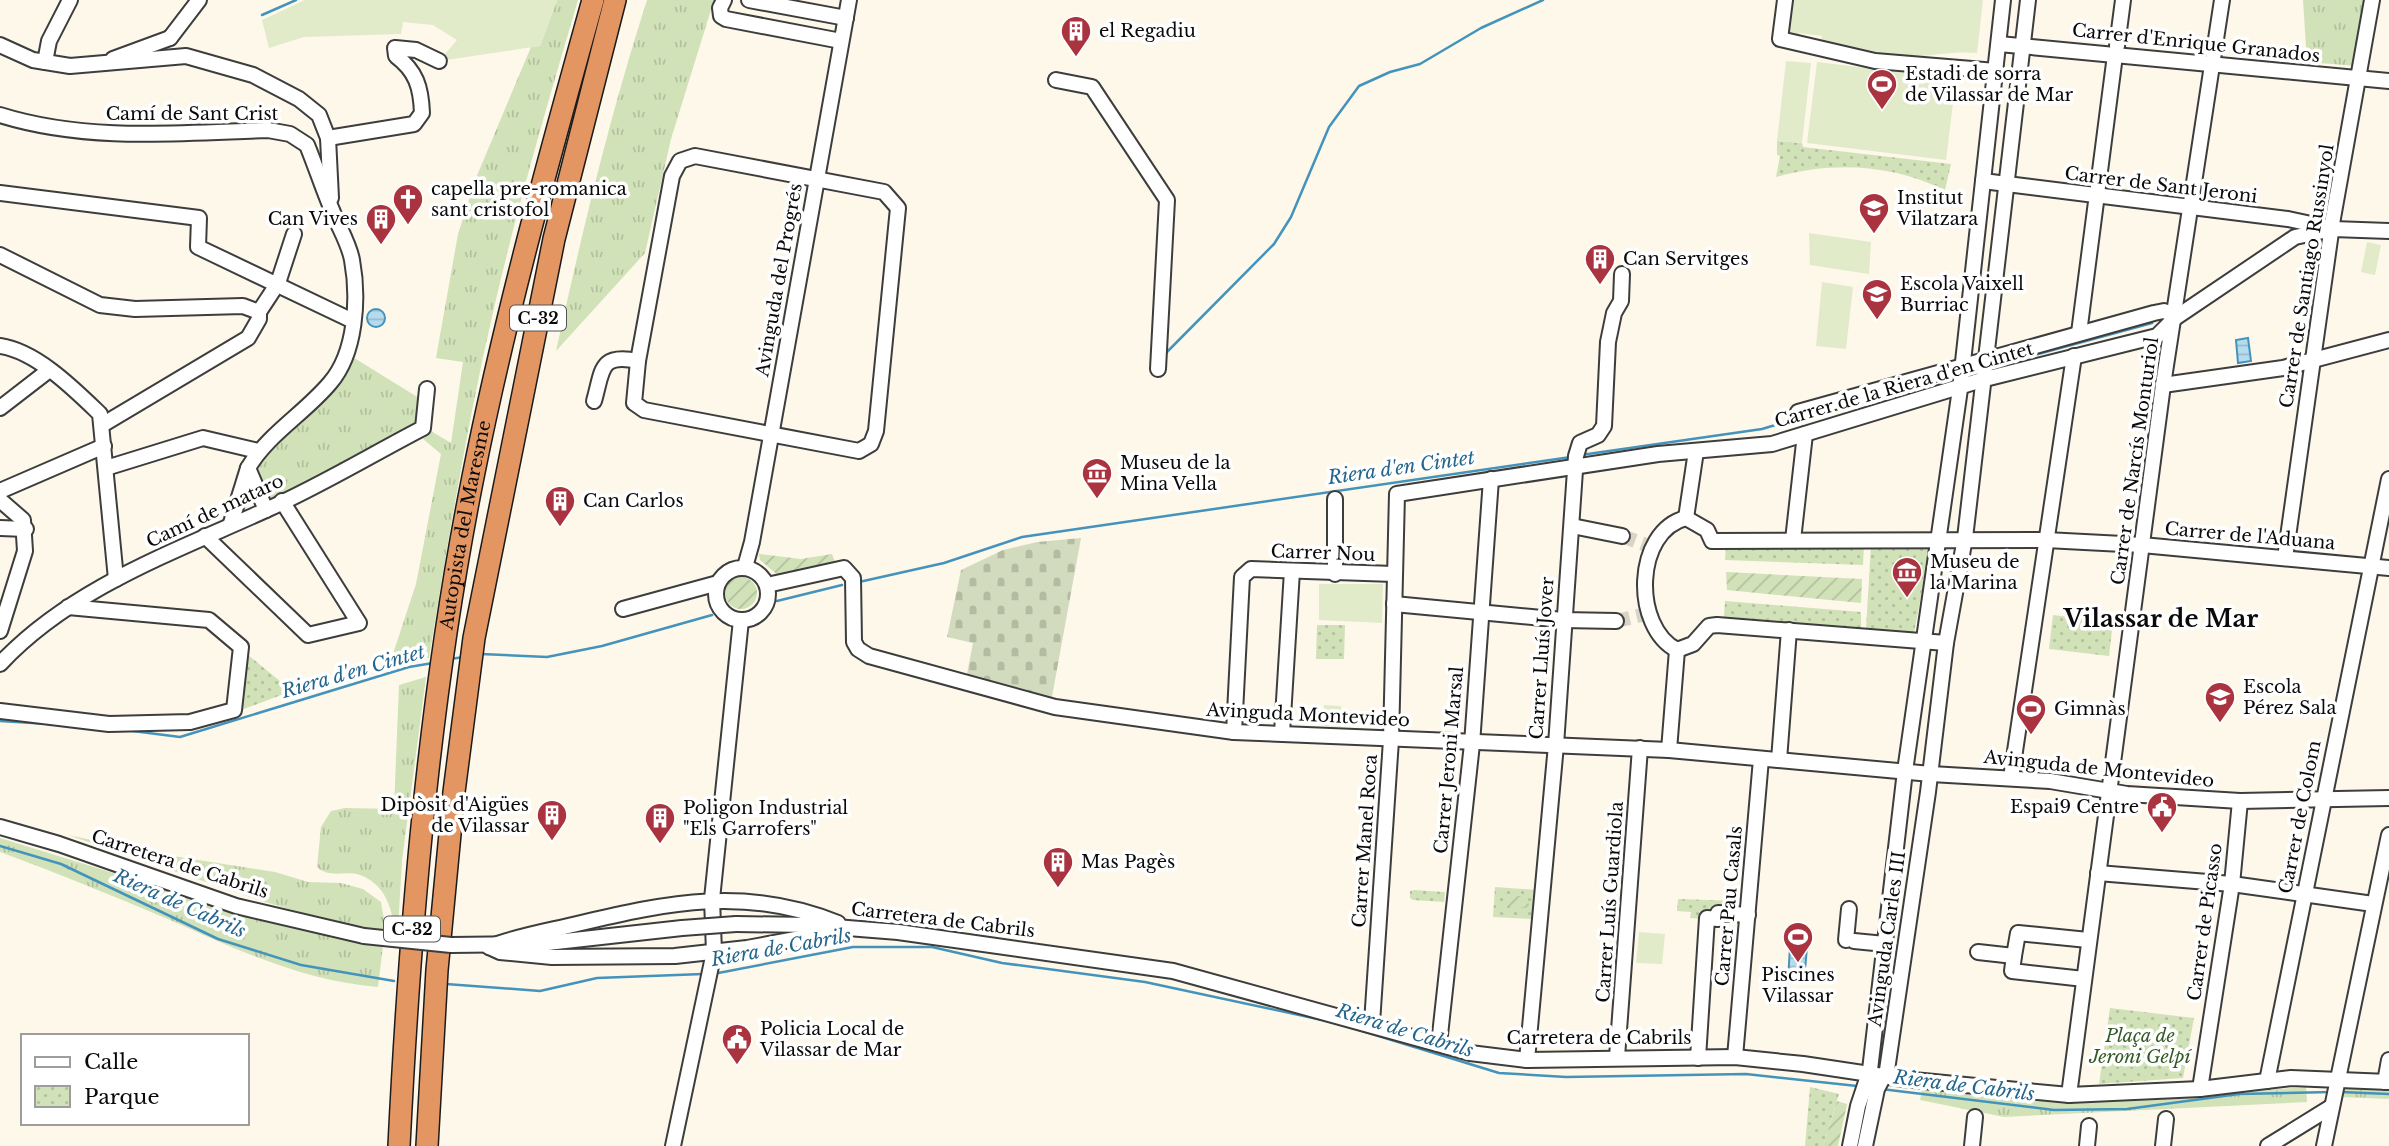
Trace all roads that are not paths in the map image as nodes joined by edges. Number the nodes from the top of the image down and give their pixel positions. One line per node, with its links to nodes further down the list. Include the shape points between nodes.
1 (70, 0): 24 (street, via 49,41)
2 (199, 0): 15 (street)
3 (593, 0): 175 (highway, Autopista del Maresme / C-32, via 540,190 473,478 436,712 408,966)
4 (615, 0): 176 (highway, Autopista del Maresme / C-32, via 554,239 474,638 437,970)
5 (724, 0): 16 (street, via 720,8 726,19)
6 (749, 0): 14 (street)
7 (849, 0): 14 (street, Avinguda del Progrés)
8 (1785, 0): 27 (street, via 1780,39 1875,61)
9 (2003, 0): 17 (street, Avinguda Carles III)
10 (2028, 0): 19 (street, Avinguda Carles III)
11 (2123, 0): 20 (street)
12 (2222, 0): 25 (street, Carrer de Narcís Monturiol)
13 (2372, 0): 29 (street, Carrer de Santiago Russinyol)
14 (846, 18): 16 (street, Avinguda del Progrés)
15 (170, 38): 21 (street); 22 (street)
16 (841, 41): 33 (street, Avinguda del Progrés)
17 (1999, 44): 19 (street, Carrer d'Enrique Granados); 27 (street, Avinguda Carles III)
18 (0, 45): 24 (street)
19 (2023, 46): 25 (street, Carrer d'Enrique Granados); 35 (street, Avinguda Carles III)
20 (2117, 46)
21 (142, 55): 22 (street); 24 (street, via 111,60 110,64)
22 (187, 56): 32 (street, via 253,75 299,99 319,115)
23 (439, 61): 32 (street, via 416,50 395,48 414,69 422,113 414,124)
24 (45, 62)
25 (2214, 63): 29 (street, Carrer d'Enrique Granados); 38 (street, Carrer de Narcís Monturiol)
26 (2114, 64): 37 (street)
27 (1996, 71): 34 (street, Avinguda Carles III)
28 (1056, 79): 57 (street, via 1092,87 1167,200)
29 (2359, 79): 30 (street, Carrer d'Enrique Granados); 40 (street, Carrer de Santiago Russinyol)
30 (2389, 81)
31 (0, 115): 39 (street, Camí de Sant Crist, via 76,132 268,130 290,134 307,145)
32 (328, 138): 39 (street)
33 (817, 181): 55 (street, via 695,156 680,161 672,176); 67 (street, Avinguda del Progrés); 67 (street, via 884,192 898,208 876,431 871,444 859,451)
34 (1983, 181): 35 (street, Carrer de Sant Jeroni); 56 (street, Avinguda Carles III)
35 (2007, 186): 37 (street, Carrer de Sant Jeroni); 53 (street, Avinguda Carles III)
36 (0, 192): 45 (street, via 199,218 198,247)
37 (2098, 197): 38 (street, Carrer de Sant Jeroni); 49 (street)
38 (2192, 208): 40 (street, Carrer de Sant Jeroni); 47 (street, Carrer de Narcís Monturiol)
39 (332, 209): 48 (street, Camí de Sant Crist, via 351,257)
40 (2333, 229): 41 (street, Carrer de la Riera d'en Cintet); 47 (street, Carrer de la Riera d'en Cintet, via 2295,237); 54 (street, Carrer de Santiago Russinyol)
41 (2389, 231)
42 (294, 234): 45 (street)
43 (0, 255): 46 (street, via 100,305 135,309 243,306)
44 (1622, 274): 72 (street, Carrer Lluís Jover, via 1622,301 1614,313 1608,342 1604,426 1598,435 1580,443)
45 (278, 283): 46 (street); 48 (street)
46 (259, 312): 66 (street, via 248,338)
47 (2175, 317): 49 (street, Carrer de la Riera d'en Cintet, via 2164,311); 52 (street, Carrer de la Riera d'en Cintet, via 2157,336); 60 (street, Carrer de Narcís Monturiol)
48 (353, 321): 70 (street, Camí de Sant Crist, via 346,354 332,381)
49 (2079, 334): 53 (street, Carrer de la Riera d'en Cintet)
50 (2389, 340): 54 (street)
51 (0, 346): 58 (street, via 16,348)
52 (2074, 356): 59 (street, Carrer de la Riera d'en Cintet); 93 (street)
53 (1987, 358): 56 (street, Carrer de la Riera d'en Cintet); 59 (street, Avinguda Carles III)
54 (2314, 358): 60 (street, via 2283,368); 95 (street, Carrer de Santiago Russinyol)
55 (638, 361): 63 (street, via 609,360); 67 (street, via 634,403 644,410)
56 (1958, 366): 62 (street, Avinguda Carles III); 65 (street, Carrer de la Riera d'en Cintet)
57 (1158, 369)
58 (48, 370): 64 (street); 66 (street, via 100,414)
59 (1985, 379): 62 (street, Carrer de la Riera d'en Cintet); 91 (street, Avinguda Carles III)
60 (2163, 385): 94 (street, Carrer de Narcís Monturiol)
61 (427, 388): 81 (street, Camí de mataro, via 423,428)
62 (1960, 389): 68 (street, Carrer de la Riera d'en Cintet); 90 (street, Avinguda Carles III)
63 (594, 401)
64 (0, 408)
65 (1798, 412)
66 (102, 425): 69 (street)
67 (771, 433): 96 (street, Avinguda del Progrés)
68 (1805, 434): 71 (street, Carrer de la Riera d'en Cintet, via 1772,444); 92 (street)
69 (104, 446): 73 (street); 77 (street)
70 (258, 451): 73 (street, via 203,438); 74 (street, Camí de Sant Crist)
71 (1696, 451): 72 (street, Carrer de la Riera d'en Cintet); 83 (street)
72 (1575, 467): 75 (street, Carrer de la Riera d'en Cintet); 85 (street, Carrer Lluís Jover)
73 (106, 468): 102 (street)
74 (248, 468): 82 (street); 84 (street, Camí de Sant Crist)
75 (1492, 479): 78 (street, Carrer de la Riera d'en Cintet); 110 (street, Carrer Jeroni Marsal)
76 (2389, 479): 97 (street, Carrer de Colom)
77 (0, 491)
78 (1396, 494): 101 (street, Carrer Manel Roca)
79 (1335, 499): 100 (street)
80 (0, 500): 87 (street, via 23,520)
81 (282, 502): 82 (street, Camí de mataro); 88 (street, via 359,622 308,635)
82 (266, 510): 84 (street, Camí de mataro)
83 (1686, 518): 92 (street, Carrer de l'Aduana, via 1707,530 1712,541); 118 (street, via 1675,521 1654,547 1645,576 1648,613 1660,638)
84 (231, 523): 88 (street, Camí de mataro)
85 (1572, 526): 89 (street); 112 (street, Carrer Lluís Jover)
86 (0, 528): 87 (street)
87 (26, 529): 103 (street)
88 (205, 536): 102 (street, Camí de mataro)
89 (1622, 536)
90 (1939, 538): 91 (street, Carrer de l'Aduana); 92 (street, Carrer de l'Aduana); 116 (street, Avinguda Carles III)
91 (1965, 538): 93 (street, Carrer de l'Aduana); 117 (street, Avinguda Carles III)
92 (1793, 540)
93 (2046, 540): 94 (street, Carrer de l'Aduana); 132 (street)
94 (2142, 545): 95 (street, Carrer de l'Aduana); 133 (street, Carrer de Narcís Monturiol)
95 (2285, 558): 97 (street, Carrer de l'Aduana)
96 (745, 567): 104 (street, via 731,570); 105 (street, via 760,574)
97 (2371, 567): 98 (street, Carrer de l'Aduana); 134 (street, Carrer de Colom)
98 (2389, 568)
99 (1292, 571): 100 (street, Carrer Nou); 121 (street, Carrer Nou, via 1251,569 1242,577); 122 (street)
100 (1335, 574): 101 (street, Carrer Nou)
101 (1394, 574): 107 (street, Carrer Manel Roca)
102 (116, 579): 108 (street, Camí de mataro)
103 (16, 583): 106 (street); 115 (street)
104 (718, 583): 109 (street); 111 (street, via 719,607 729,617)
105 (767, 585): 111 (street, via 764,608); 121 (street, Avinguda Montevideo, via 844,568 853,578 854,642 869,656 1055,707)
106 (0, 587)
107 (1394, 604): 110 (street); 123 (street, Carrer Manel Roca)
108 (68, 607): 119 (street, Camí de mataro); 120 (street, via 215,623 241,647 234,710 190,722 109,724)
109 (623, 609)
110 (1480, 612): 112 (street); 124 (street, Carrer Jeroni Marsal)
111 (741, 620): 144 (street)
112 (1563, 620): 113 (street); 125 (street, Carrer Lluís Jover)
113 (1616, 621)
114 (1789, 630): 116 (street); 118 (street, via 1709,626 1693,644); 129 (street)
115 (0, 631)
116 (1925, 643): 117 (street); 130 (street, Avinguda Carles III)
117 (1946, 643): 131 (street, Avinguda Carles III)
118 (1676, 650): 127 (street)
119 (0, 664)
120 (0, 711)
121 (1234, 733): 122 (street, Avinguda Montevideo)
122 (1282, 733): 123 (street, Avinguda Montevideo)
123 (1391, 740): 124 (street, Avinguda Montevideo); 158 (street, Carrer Manel Roca)
124 (1472, 744): 125 (street, Avinguda Montevideo); 159 (street, Carrer Jeroni Marsal)
125 (1556, 745): 126 (street, Avinguda Montevideo); 163 (street, Carrer Lluís Jover)
126 (1640, 748): 127 (street, Avinguda Montevideo); 160 (street, Carrer Luís Guardiola)
127 (1669, 750): 128 (street, Avinguda Montevideo)
128 (1761, 759): 129 (street, Avinguda Montevideo); 147 (street, Carrer Pau Casals)
129 (1779, 761): 130 (street, Avinguda Montevideo)
130 (1905, 771): 131 (street, Avinguda Montevideo); 150 (street, Avinguda Carles III)
131 (1931, 774): 132 (street, Avinguda de Montevideo); 157 (street, Avinguda Carles III)
132 (2011, 778): 133 (street, Avinguda de Montevideo)
133 (2109, 792): 136 (street, Avinguda de Montevideo); 141 (street, Carrer de Narcís Monturiol)
134 (2324, 798): 135 (street, Avinguda de Montevideo); 136 (street, Avinguda de Montevideo); 143 (street, Carrer de Colom)
135 (2389, 798)
136 (2240, 801): 142 (street, Carrer de Picasso)
137 (0, 820): 139 (street)
138 (0, 827): 139 (street, Carretera de Cabrils)
139 (16, 831): 151 (street, Carretera de Cabrils, bridge, via 236,906 364,936)
140 (2389, 835): 145 (street)
141 (2098, 873): 142 (street); 149 (street, Carrer de Narcís Monturiol)
142 (2232, 884): 143 (street); 169 (street, Carrer de Picasso)
143 (2305, 893): 145 (street); 166 (street, Carrer de Colom)
144 (712, 899): 148 (street, via 808,911); 151 (street, via 600,919); 152 (street)
145 (2374, 904): 165 (street)
146 (1849, 909): 150 (street, via 1850,940)
147 (1748, 915): 161 (street, Carrer Pau Casals); 162 (street, via 1718,913 1718,919 1707,918)
148 (853, 928): 151 (street, Carretera de Cabrils, bridge, via 736,924); 152 (street); 158 (street, Carretera de Cabrils, via 1173,971)
149 (2088, 940): 154 (street, via 2018,933); 155 (street, Carrer de Narcís Monturiol)
150 (1885, 944): 156 (street, Avinguda Carles III)
151 (489, 947): 152 (street, via 552,957)
152 (714, 952): 177 (street)
153 (1978, 952): 154 (street)
154 (2014, 956): 155 (street, via 2012,971)
155 (2084, 979): 170 (street, Carrer de Narcís Monturiol)
156 (1877, 1015): 157 (street, via 1881,1027 1890,1026); 168 (street, Avinguda Carles III)
157 (1895, 1019): 168 (street, Avinguda Carles III)
158 (1372, 1023): 159 (street, Carretera de Cabrils)
159 (1439, 1044): 163 (street, Carretera de Cabrils)
160 (1617, 1057): 162 (street, Carretera de Cabrils); 163 (street, Carretera de Cabrils)
161 (1735, 1057): 162 (street, Carretera de Cabrils); 168 (street, Carretera de Cabrils)
162 (1698, 1058)
163 (1527, 1060)
164 (2389, 1060): 167 (street)
165 (2329, 1078): 166 (street, Carretera de Cabrils); 167 (street, Carretera de Cabrils); 171 (street)
166 (2267, 1081): 169 (street, Carretera de Cabrils)
167 (2387, 1082)
168 (1870, 1089): 170 (street, Carretera de Cabrils); 178 (street); 179 (street)
169 (2200, 1089): 170 (street, Carretera de Cabrils)
170 (2069, 1095)
171 (2331, 1105): 183 (street); 184 (street)
172 (1975, 1118): 180 (street)
173 (2166, 1119): 182 (street)
174 (2090, 1125): 181 (street)
175 (400, 1146)
176 (427, 1146)
177 (673, 1146)
178 (1850, 1146)
179 (1865, 1146)
180 (1972, 1146)
181 (2087, 1146)
182 (2163, 1146)
183 (2268, 1146)
184 (2324, 1146)

